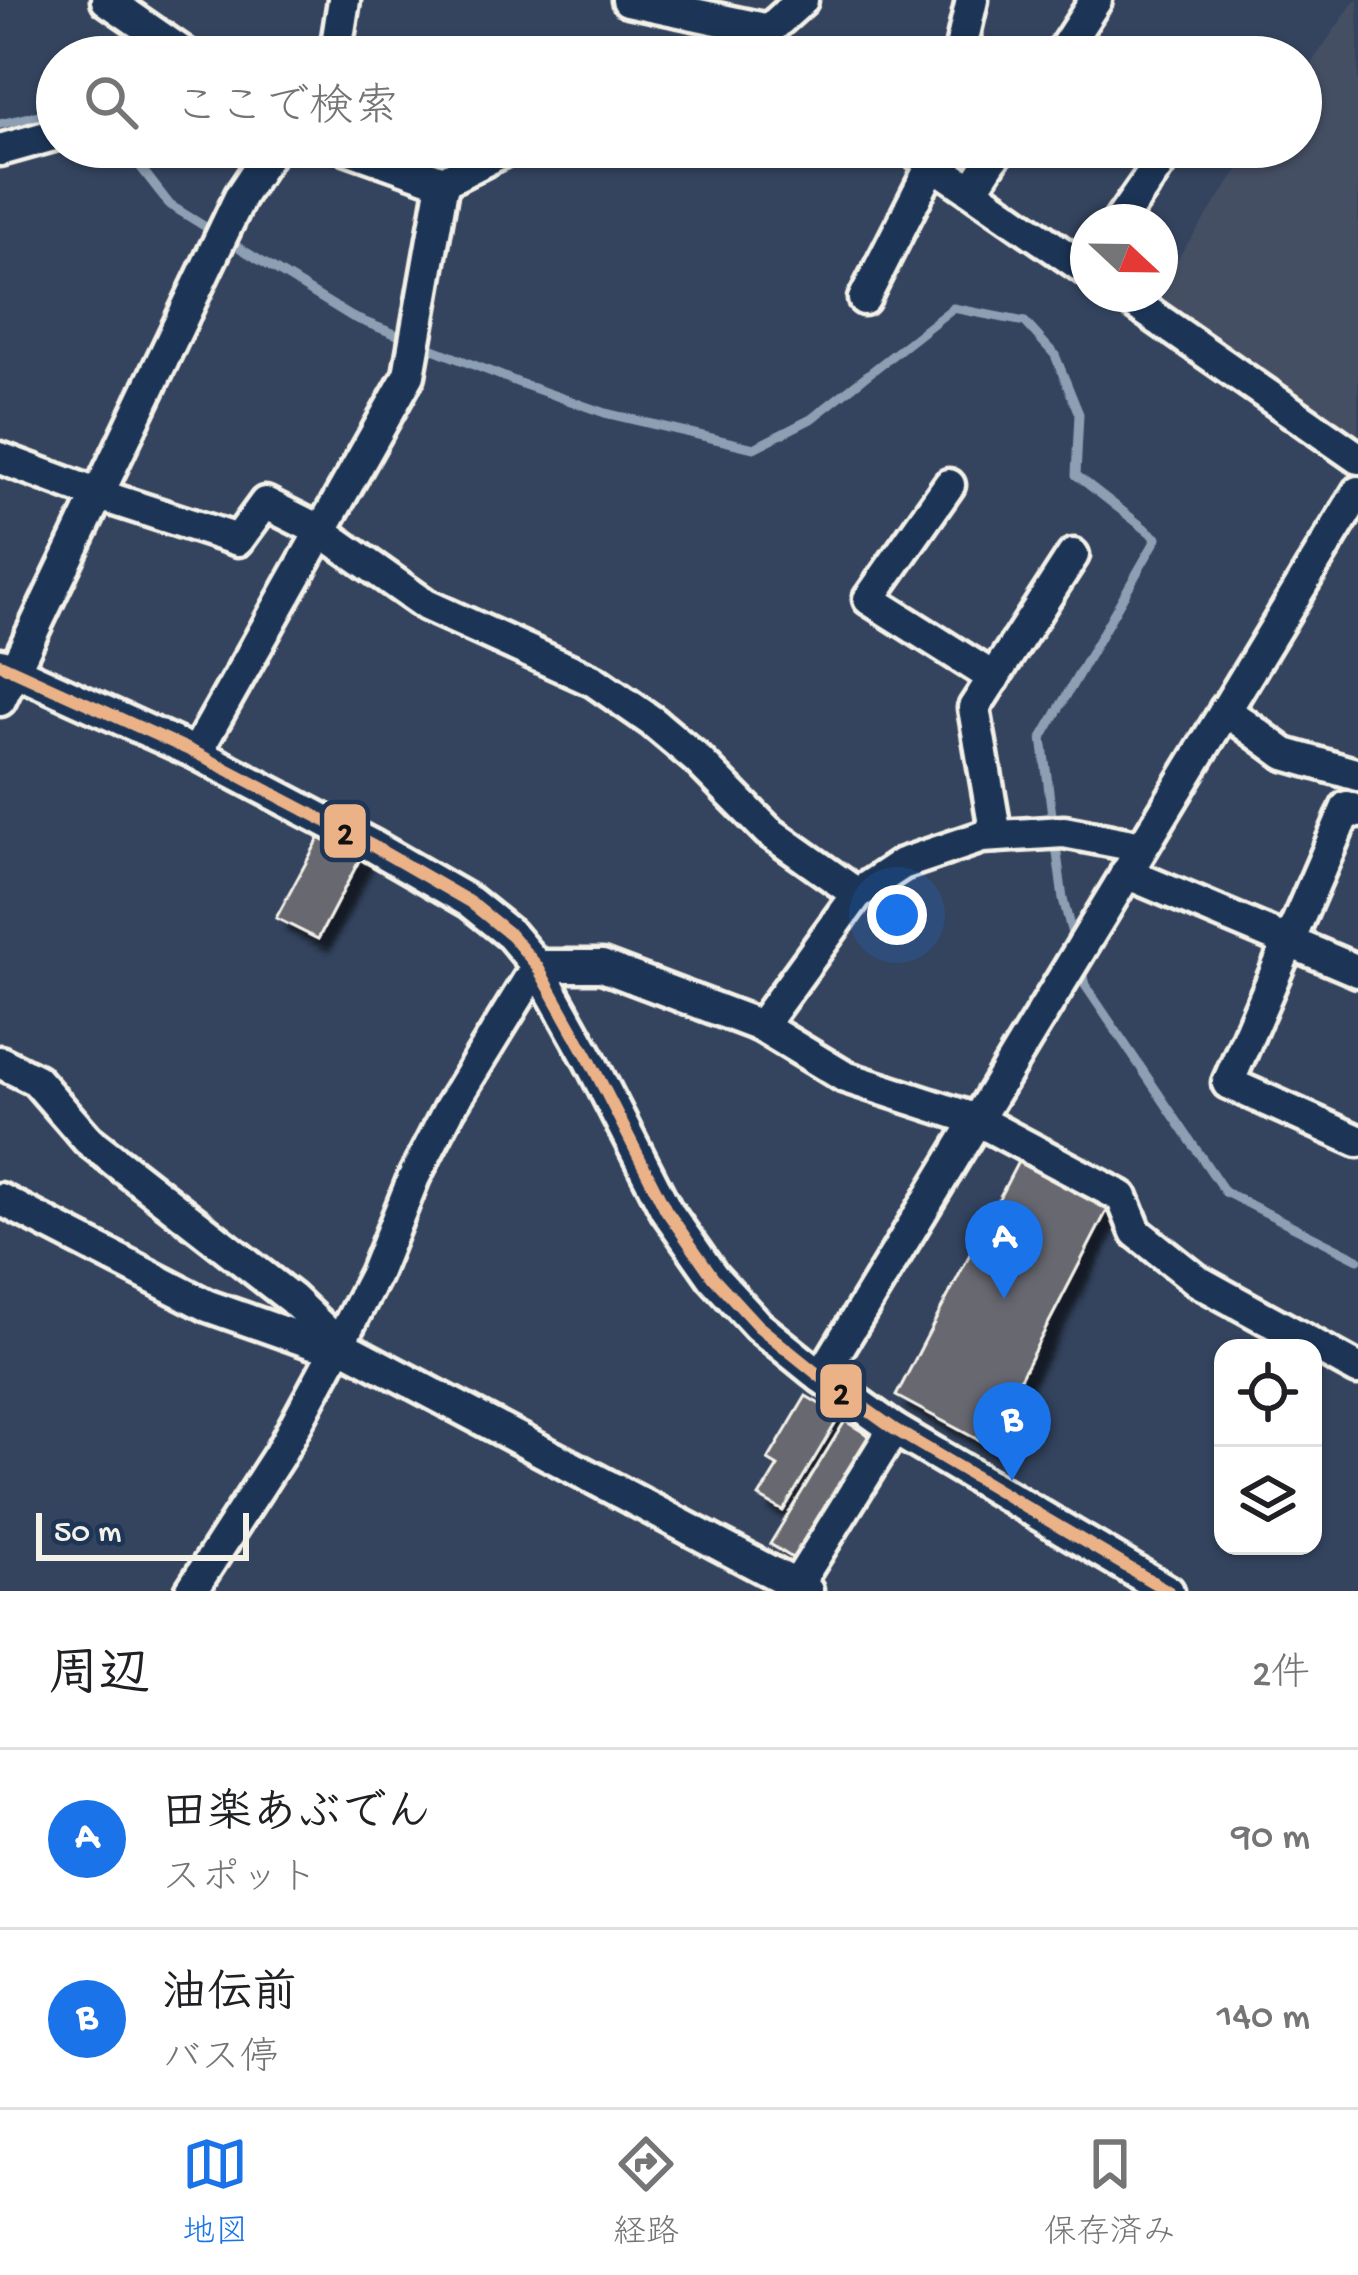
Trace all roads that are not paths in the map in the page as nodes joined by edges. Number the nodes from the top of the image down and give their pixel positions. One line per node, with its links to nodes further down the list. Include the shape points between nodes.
1 (107, 0): 7 (street)
2 (344, 0): 8 (street)
3 (628, 0): 9 (street)
4 (802, 0): 10 (street)
5 (972, 0): 11 (street)
6 (1096, 0): 12 (street)
7 (159, 36)
8 (338, 36)
9 (729, 36)
10 (767, 36)
11 (964, 36)
12 (1072, 36)
13 (36, 140): 14 (street)
14 (0, 150)
15 (259, 168): 32 (street)
16 (404, 168): 22 (street)
17 (470, 168): 22 (street)
18 (919, 168): 26 (street)
19 (945, 168): 23 (street)
20 (986, 168): 23 (street)
21 (1156, 168): 24 (street)
22 (443, 182): 33 (street, via 410,375)
23 (972, 190): 25 (street)
24 (1131, 204)
25 (1070, 257)
26 (864, 299)
27 (1148, 312): 29 (street)
28 (0, 458): 32 (street)
29 (1358, 458)
30 (950, 485): 36 (street, via 869,598)
31 (1358, 492): 38 (street)
32 (99, 495): 33 (street, via 238,540 265,503); 35 (street)
33 (321, 531): 39 (street); 44 (street, via 427,605 595,681 697,759 768,831)
34 (1073, 555): 36 (street)
35 (8, 667): 37 (street); 39 (street)
36 (994, 678): 42 (street, via 974,708)
37 (0, 700)
38 (1226, 710): 40 (street, via 1285,754); 43 (street)
39 (196, 753): 46 (street, via 470,902)
40 (1358, 775)
41 (1354, 801): 45 (street)
42 (996, 836): 43 (street, via 1064,832); 44 (street, via 902,864)
43 (1134, 860): 45 (street); 50 (street)
44 (857, 894): 48 (street)
45 (1289, 941): 47 (street); 51 (street, via 1228,1083)
46 (537, 966): 48 (street, via 602,966); 53 (street, via 440,1126); 55 (street, via 666,1210 758,1326)
47 (1358, 971)
48 (761, 1025): 50 (street, via 845,1077)
49 (0, 1062): 53 (street, via 36,1080 88,1140)
50 (977, 1120): 54 (street, via 1122,1197 1136,1232 1198,1281); 55 (street)
51 (1358, 1141)
52 (0, 1199): 53 (street, via 208,1306 313,1343)
53 (339, 1344): 57 (street); 58 (street)
54 (1358, 1370)
55 (820, 1377): 56 (street)
56 (894, 1429): 57 (street); 59 (street)
57 (799, 1589)
58 (191, 1591)
59 (1168, 1591)

